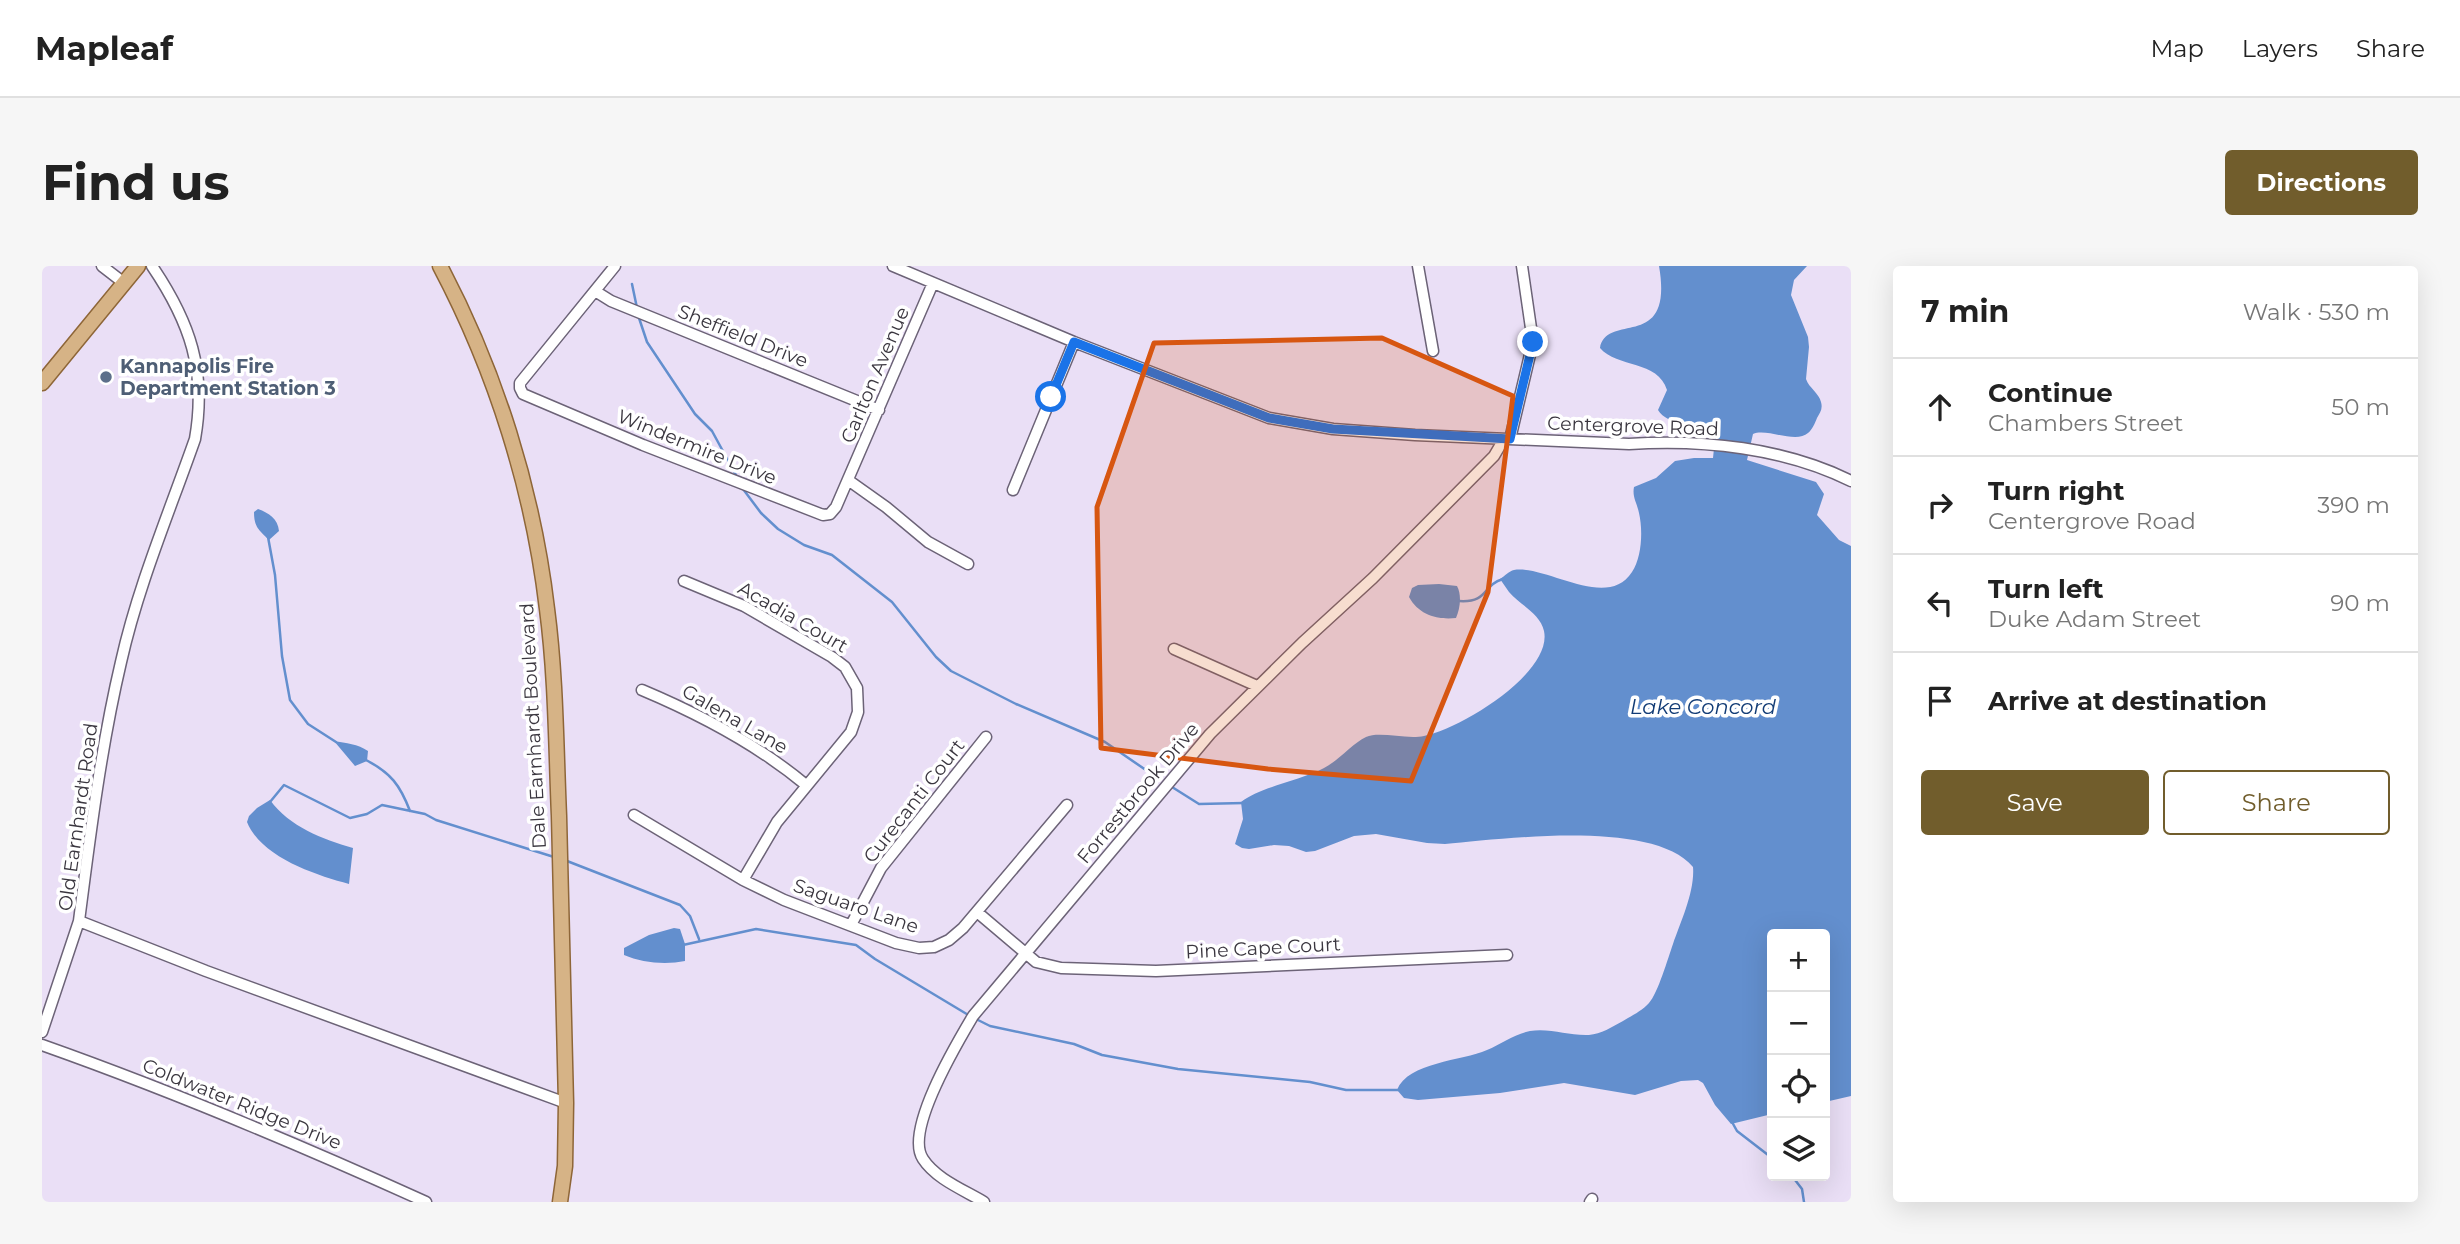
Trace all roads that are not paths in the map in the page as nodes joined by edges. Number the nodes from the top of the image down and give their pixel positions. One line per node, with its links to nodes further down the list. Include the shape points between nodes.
1 (102, 266): 11 (street)
2 (138, 266): 11 (main road)
3 (152, 266): 32 (street, Old Earnhardt Road, via 194,349 200,383 199,418 138,597 121,662)
4 (439, 266): 38 (main road, Dale Earnhardt Boulevard, via 499,402 537,542 554,686)
5 (615, 266): 12 (street)
6 (892, 266): 9 (street, Centergrove Road)
7 (1418, 266): 14 (street)
8 (1522, 266): 17 (street, via 1533,342)
9 (907, 269): 10 (street, Centergrove Road)
10 (933, 283): 13 (street, Centergrove Road); 16 (street, Carlton Avenue)
11 (124, 284): 15 (main road)
12 (595, 291): 16 (street, Sheffield Drive); 18 (street, Windermire Drive, via 520,383 529,397 816,514 830,514)
13 (1074, 342): 17 (street, Centergrove Road, via 1269,418 1333,429); 20 (street)
14 (1433, 351)
15 (42, 383)
16 (879, 410): 18 (street, Carlton Avenue)
17 (1507, 439): 19 (street, Centergrove Road, via 1736,448 1780,454); 24 (street, Forrestbrook Drive, via 1374,578)
18 (848, 480): 21 (street, via 928,542)
19 (1851, 481)
20 (1013, 490)
21 (968, 564)
22 (684, 581): 27 (street, Acadia Court, via 744,606 845,667 857,688 858,712 851,732)
23 (1174, 649): 24 (street)
24 (1257, 686): 34 (street, Forrestbrook Drive, via 1174,775)
25 (642, 690): 27 (street, Galena Lane, via 682,707)
26 (986, 737): 33 (street, Curecanti Court, via 881,868)
27 (806, 785): 30 (street, Acadia Court, via 777,822)
28 (1067, 805): 31 (street, Saguaro Lane)
29 (634, 816): 30 (street, Saguaro Lane)
30 (743, 880): 33 (street, Saguaro Lane)
31 (976, 912): 33 (street, Saguaro Lane, via 949,940 934,947 896,943); 34 (street, Pine Cape Court)
32 (79, 921): 36 (street); 38 (street, Old Earnhardt Road)
33 (851, 925)
34 (1024, 954): 35 (street, Pine Cape Court, via 1047,966 1122,972); 41 (street, Forrestbrook Drive, via 962,1033 918,1131 919,1152 927,1164)
35 (1507, 955)
36 (42, 1032)
37 (42, 1045): 39 (street, Coldwater Ridge Drive, via 119,1072)
38 (566, 1102): 40 (main road, Dale Earnhardt Boulevard)
39 (426, 1202)
40 (560, 1202)
41 (984, 1202)

